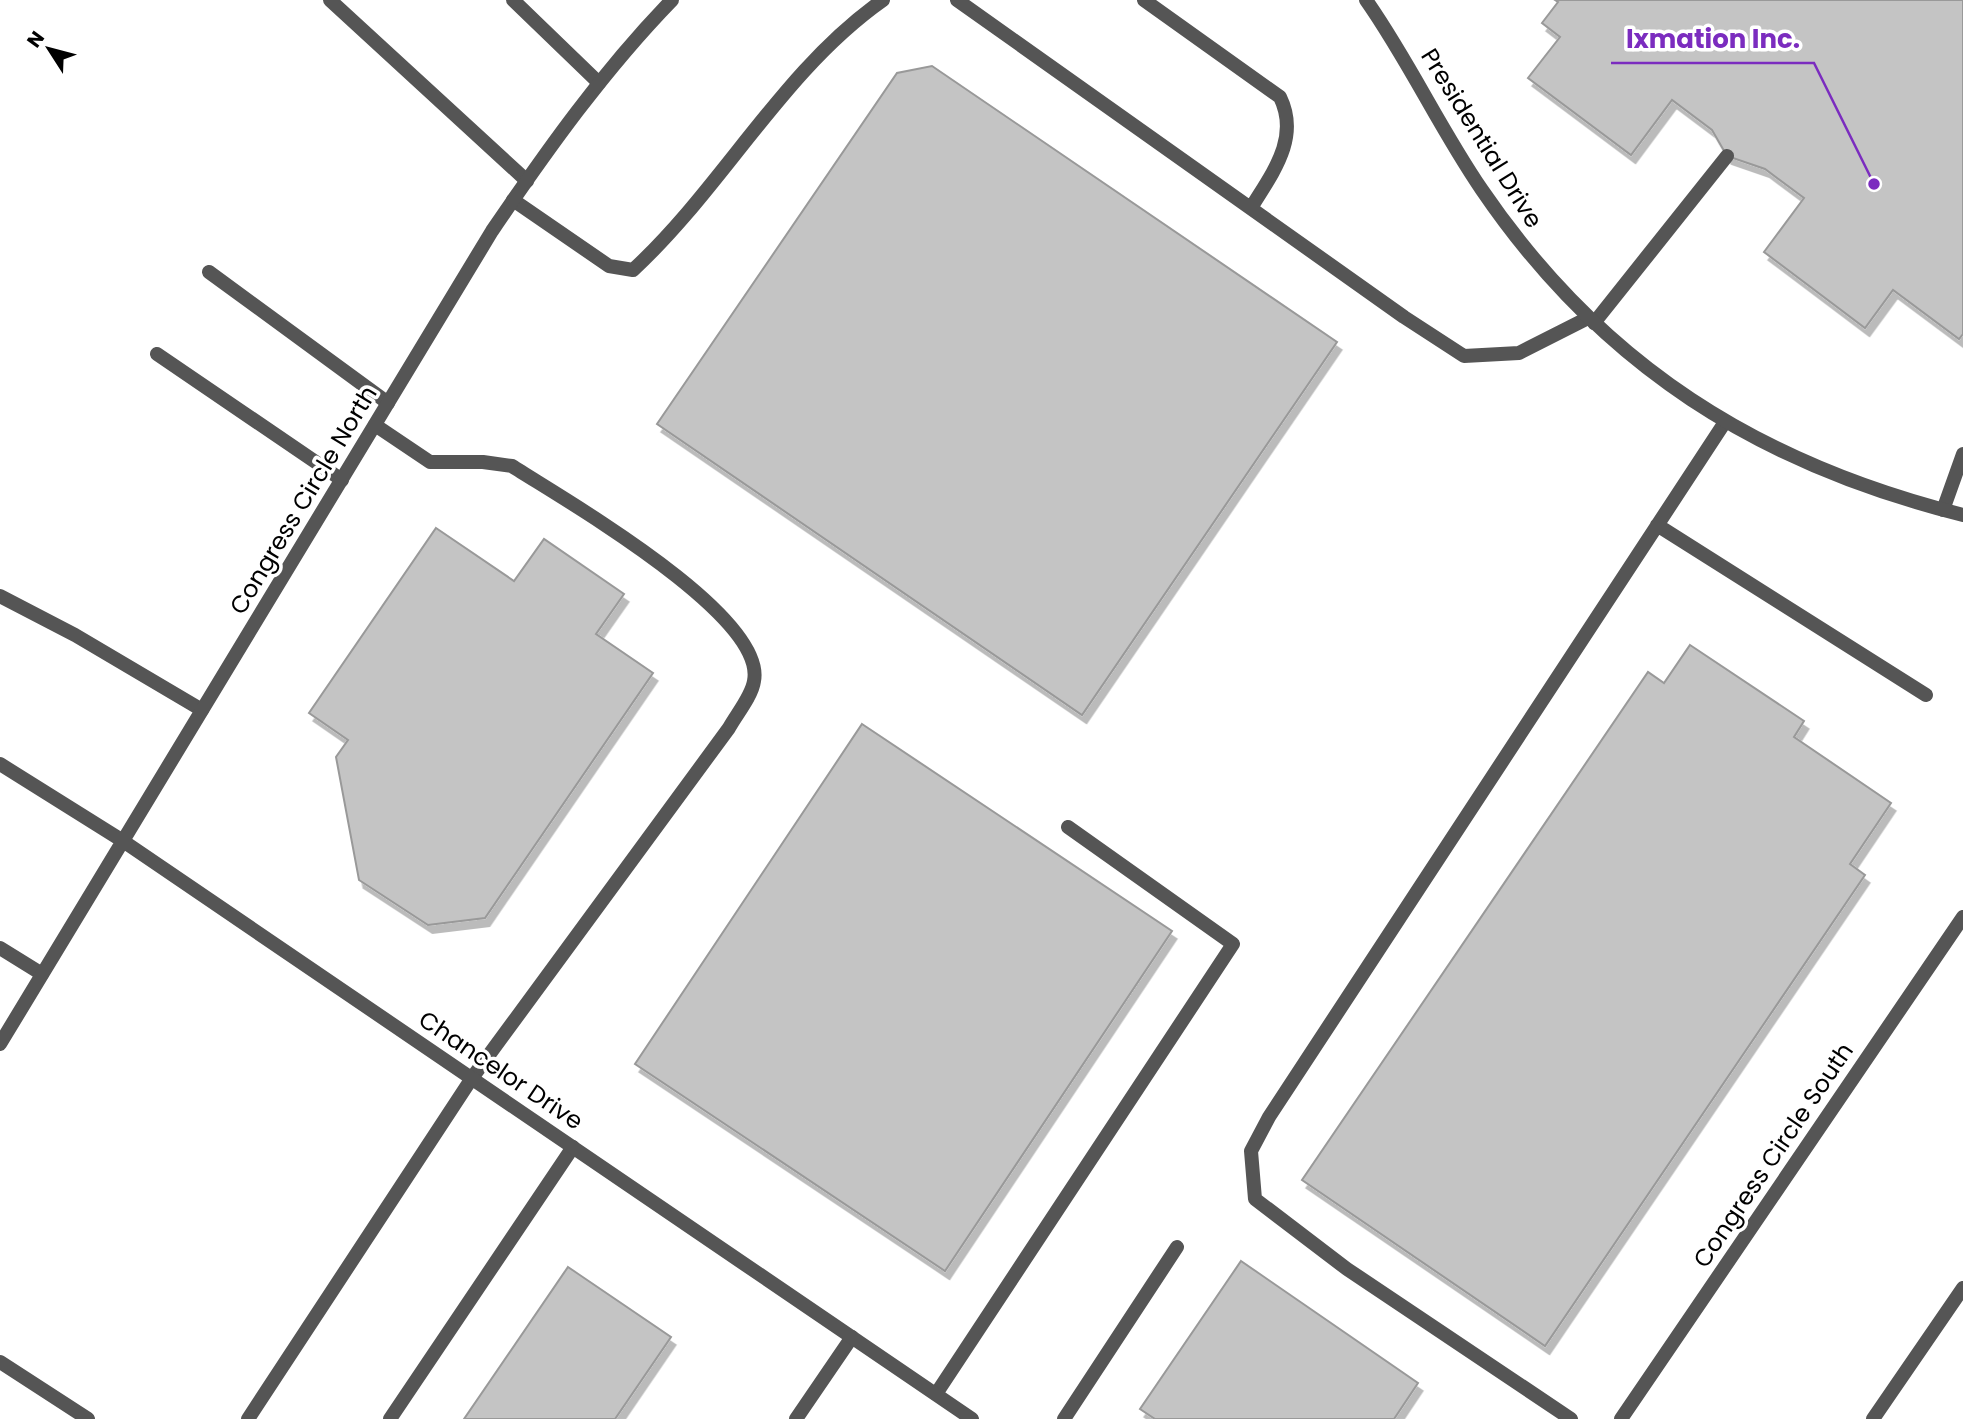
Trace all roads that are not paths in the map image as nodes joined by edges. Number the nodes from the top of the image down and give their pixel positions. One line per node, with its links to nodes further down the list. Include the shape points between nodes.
1 (330, 0): 10 (street)
2 (513, 0): 8 (street)
3 (672, 0): 8 (street, Congress Circle North)
4 (883, 0): 11 (street, via 849,24 743,141 661,245 633,270 609,266)
5 (957, 0): 12 (street)
6 (1144, 0): 12 (street, via 1280,97 1288,114 1289,135 1276,168)
7 (1366, 0): 14 (street, Presidential Drive, via 1406,58 1481,188 1523,247)
8 (599, 83): 10 (street, Congress Circle North)
9 (1727, 156): 14 (street)
10 (527, 181): 11 (street, Congress Circle North)
11 (513, 200): 16 (street, Congress Circle North)
12 (1251, 208): 14 (street, via 1464,356 1519,353)
13 (209, 272): 16 (street)
14 (1591, 320): 17 (street, Presidential Drive, via 1647,370)
15 (157, 354): 20 (street)
16 (388, 403): 18 (street, Congress Circle North)
17 (1725, 422): 21 (street, Presidential Drive, via 1803,463); 23 (street)
18 (375, 425): 20 (street, Congress Circle North); 34 (street, via 430,462 512,467 667,566 728,622 750,651 755,681 729,728)
19 (1963, 454): 21 (street)
20 (342, 480): 26 (street, Congress Circle North)
21 (1942, 510): 22 (street, Presidential Drive)
22 (1963, 515)
23 (1657, 525): 25 (street); 47 (street, via 1251,1151 1255,1199 1347,1269)
24 (0, 596): 26 (street)
25 (1926, 695)
26 (202, 710): 29 (street, Congress Circle North)
27 (0, 764): 29 (street, Chancelor Drive)
28 (1068, 827): 40 (street, via 1233,944)
29 (123, 841): 32 (street, Congress Circle North); 34 (street, Chancelor Drive)
30 (1963, 917): 48 (street, Congress Circle South)
31 (0, 948): 32 (street)
32 (42, 974): 33 (street, Congress Circle North)
33 (0, 1044)
34 (472, 1079): 35 (street, Chancelor Drive); 42 (street)
35 (573, 1147): 38 (street, Chancelor Drive); 43 (street)
36 (1177, 1247): 46 (street)
37 (1963, 1287): 49 (street)
38 (852, 1337): 40 (street, Chancelor Drive); 44 (street)
39 (0, 1362): 41 (street)
40 (936, 1394): 45 (street, Chancelor Drive)
41 (88, 1419)
42 (248, 1419)
43 (390, 1419)
44 (796, 1419)
45 (972, 1419)
46 (1063, 1419)
47 (1571, 1419)
48 (1621, 1419)
49 (1873, 1419)

